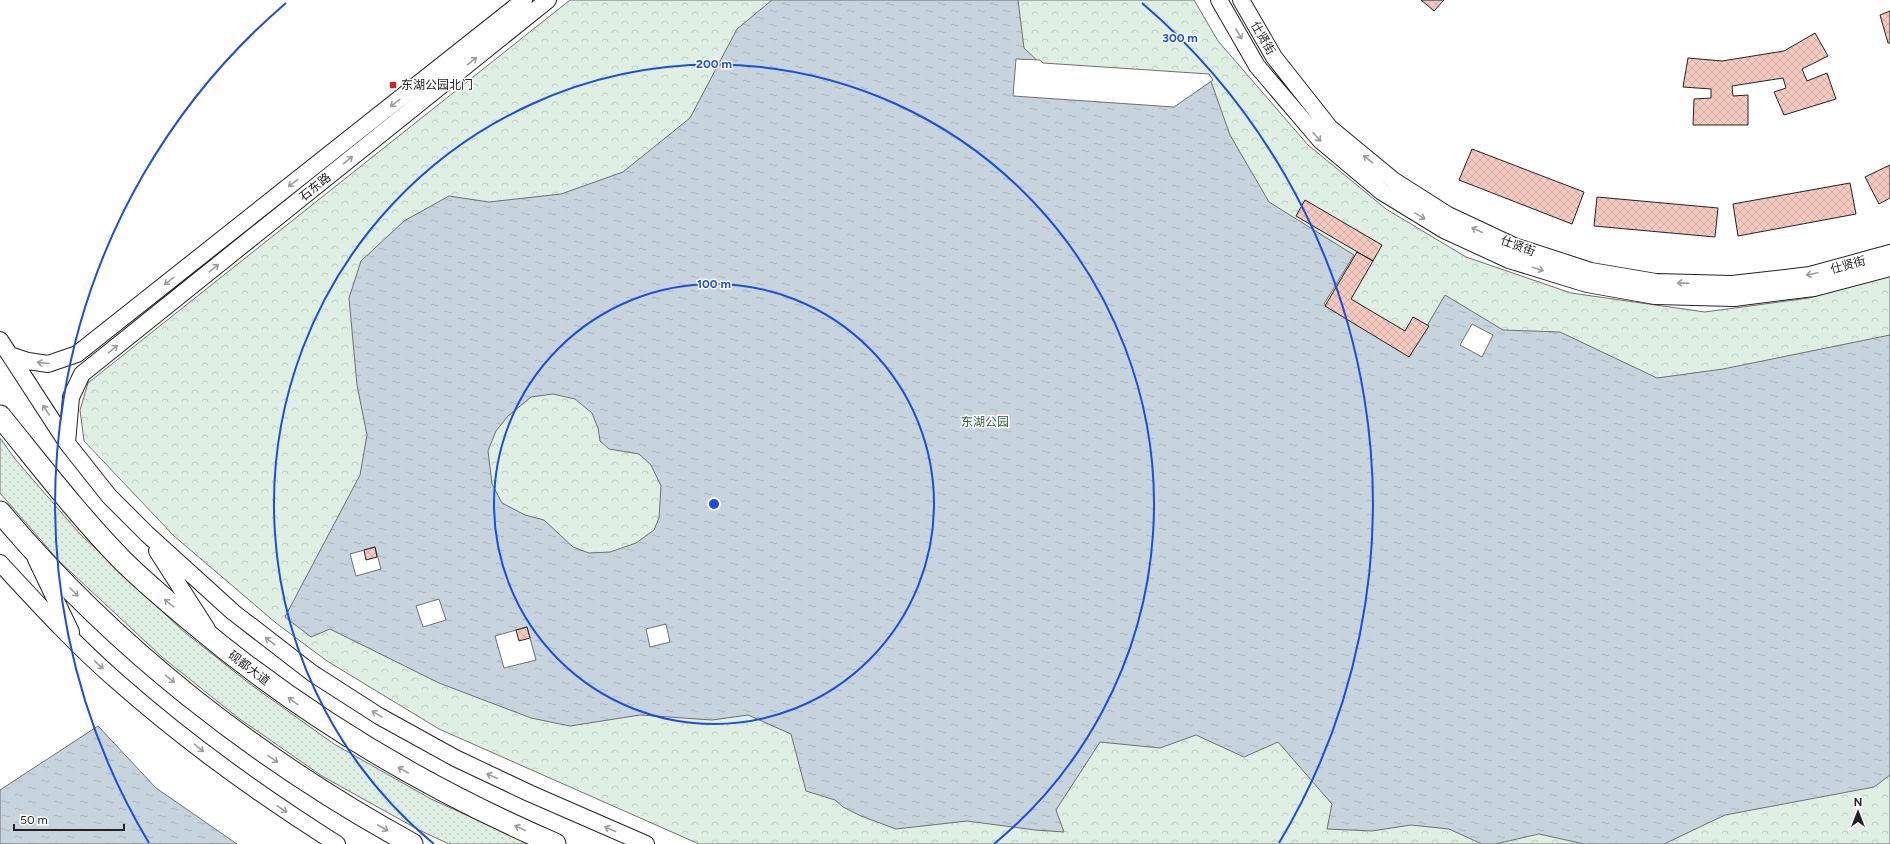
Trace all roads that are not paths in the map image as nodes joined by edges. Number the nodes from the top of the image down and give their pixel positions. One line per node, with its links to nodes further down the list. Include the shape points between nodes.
1 (524, 0): 8 (street, 石东路, one-way to 8, via 77,354 48,364)
2 (548, 0): 10 (street, 石东路, one-way to 2, via 71,397 82,374)
3 (1219, 0): 6 (street, one-way to 6, via 1257,66 1320,140 1382,192 1444,230 1509,260 1587,284 1655,296 1734,298 1814,288)
4 (1242, 0): 5 (street, 仕贤街, one-way to 4, via 1810,275 1732,284 1656,282 1591,271 1514,246 1448,215 1405,188 1330,128 1274,57)
5 (1890, 253)
6 (1890, 268)
7 (0, 340): 8 (street)
8 (10, 355): 10 (street, one-way to 8)
9 (0, 416): 15 (main road, 砚都大道, one-way to 9, via 123,560 75,510)
10 (67, 443): 12 (street, via 109,496)
11 (0, 512): 13 (main road)
12 (147, 534): 15 (street); 20 (street, one-way to 12, via 455,758 379,716 312,673 233,612)
13 (32, 550): 16 (street); 18 (main road, one-way to 18, via 120,637 221,722 331,797)
14 (0, 562): 16 (street)
15 (214, 641): 19 (main road, 砚都大道, one-way to 15, via 412,775 355,742)
16 (76, 644): 17 (street, one-way to 17, via 119,683 216,762 283,810)
17 (337, 844)
18 (412, 844)
19 (555, 844)
20 (646, 844)

